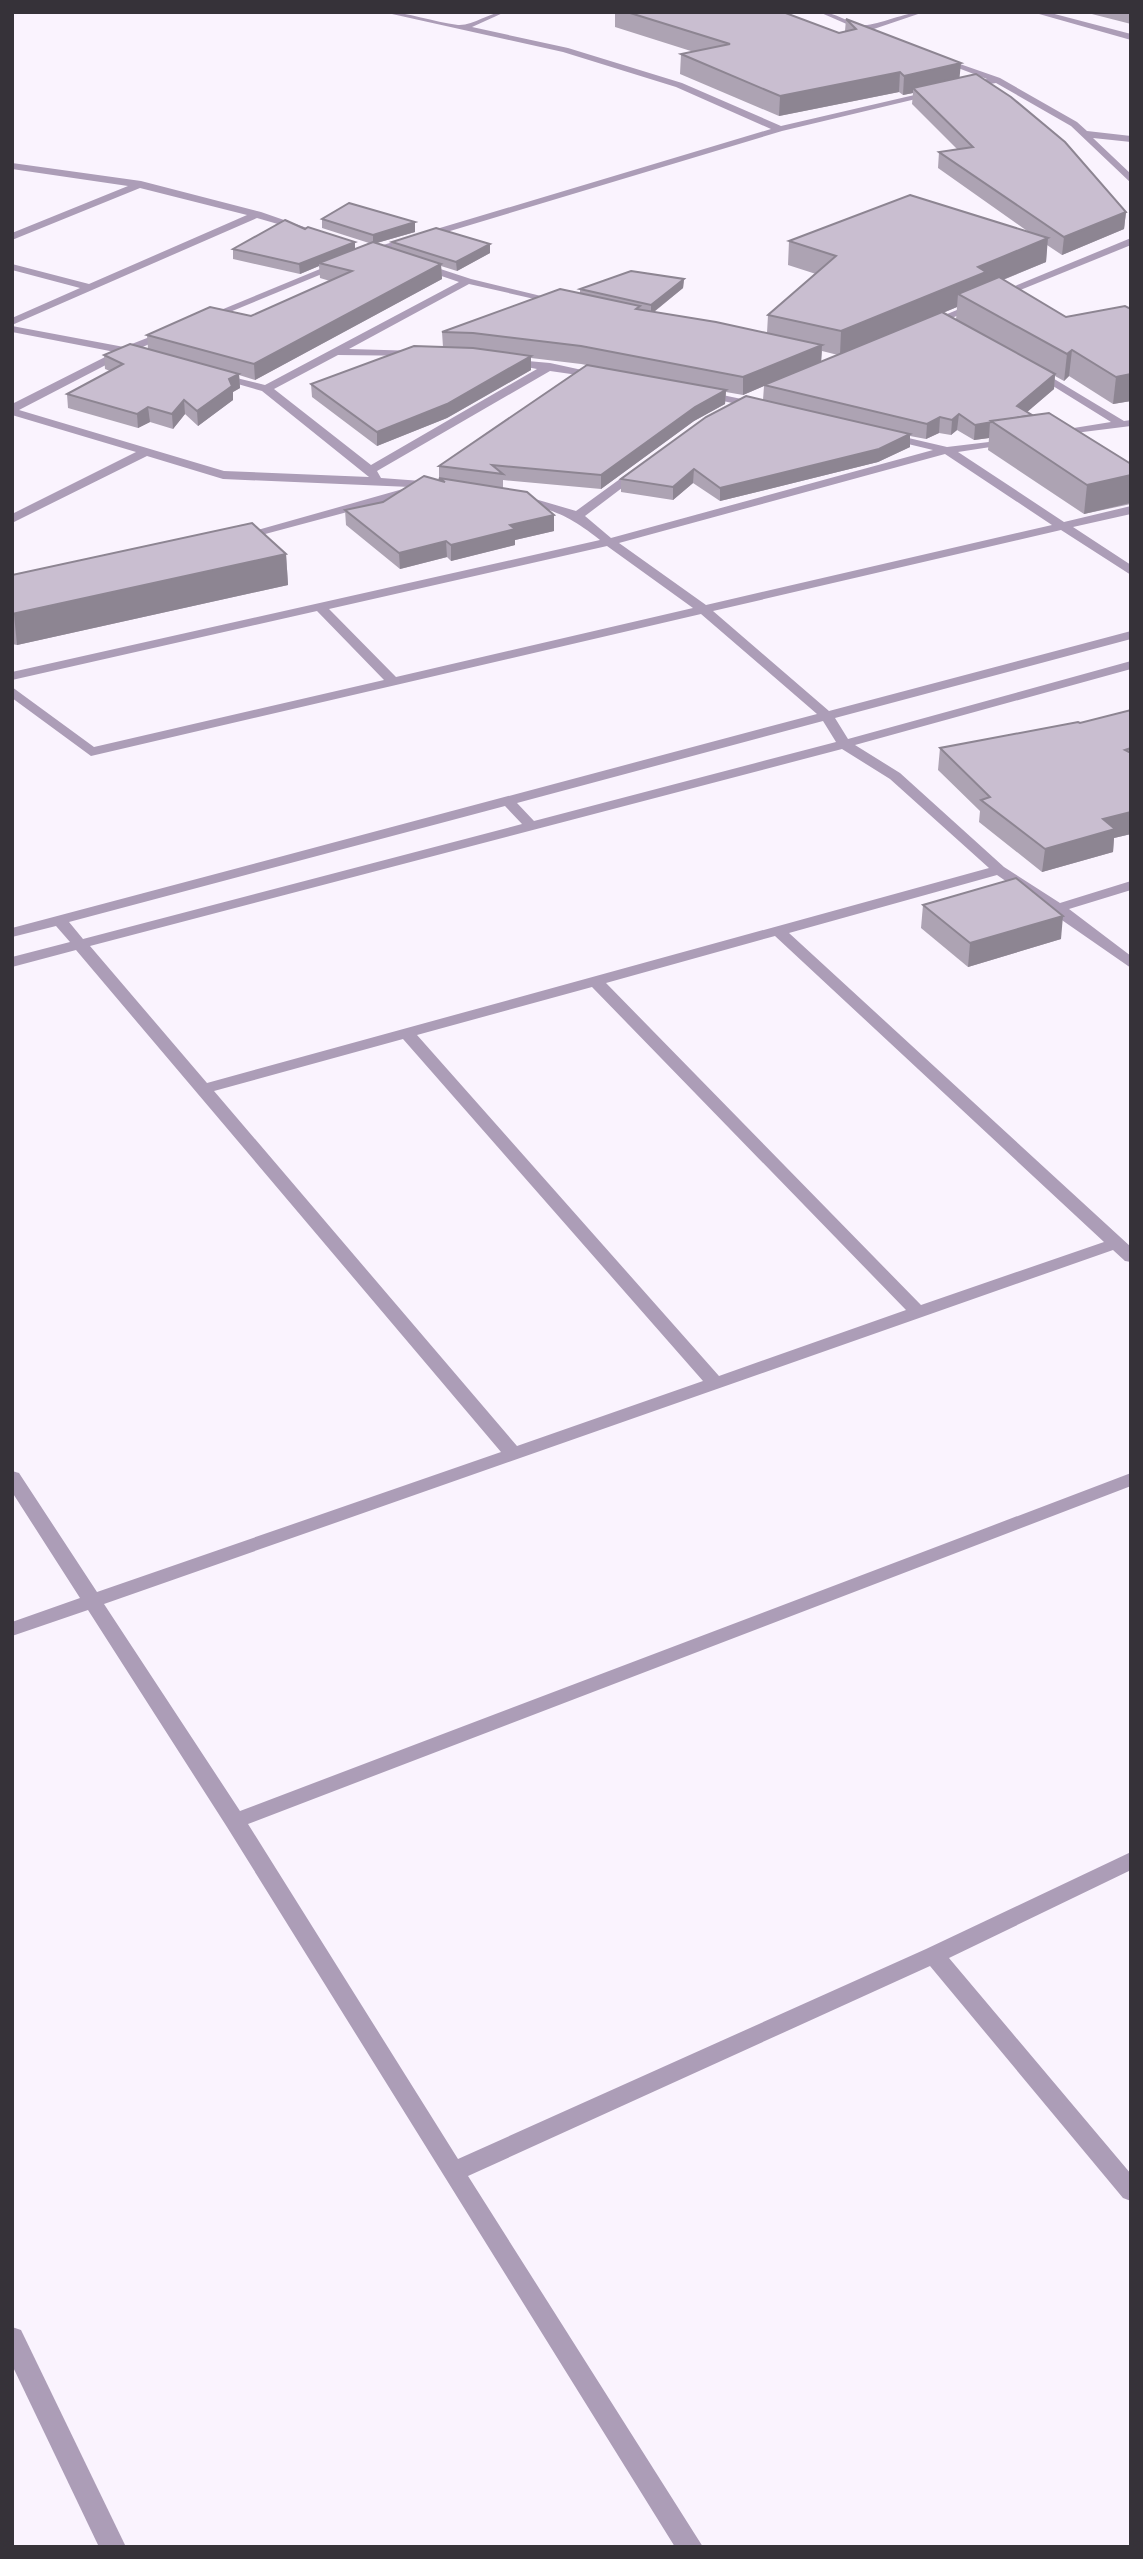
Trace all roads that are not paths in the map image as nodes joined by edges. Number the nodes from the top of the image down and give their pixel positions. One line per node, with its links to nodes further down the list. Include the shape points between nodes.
1 (387, 12): 6 (street)
2 (501, 12): 6 (street)
3 (823, 12): 7 (street)
4 (920, 12): 7 (street)
5 (1036, 12): 9 (street)
6 (463, 28): 14 (street, via 565,50 679,85)
7 (863, 28): 8 (street)
8 (875, 33)
9 (1131, 37)
10 (924, 52): 11 (street)
11 (998, 80): 12 (street); 15 (street)
12 (958, 88)
13 (945, 91): 14 (street)
14 (780, 129): 25 (street)
15 (1085, 134): 16 (street); 18 (street)
16 (1131, 139)
17 (12, 166): 19 (street)
18 (1131, 180)
19 (141, 184): 20 (street); 22 (street)
20 (257, 214): 21 (street); 31 (street)
21 (308, 230)
22 (12, 237)
23 (1131, 241): 33 (street)
24 (360, 251): 25 (street)
25 (372, 251): 26 (street)
26 (396, 258)
27 (348, 261): 36 (street)
28 (408, 262): 30 (street)
29 (12, 267): 31 (street)
30 (468, 281): 32 (street); 41 (street)
31 (88, 287): 34 (street)
32 (567, 303)
33 (939, 319): 35 (street); 38 (street)
34 (12, 322)
35 (952, 325)
36 (187, 326)
37 (12, 330): 40 (street)
38 (914, 330)
39 (175, 331): 40 (street)
40 (126, 350): 43 (street); 54 (street)
41 (338, 352): 42 (street); 49 (street)
42 (428, 354)
43 (151, 358)
44 (499, 359): 46 (street)
45 (1022, 362): 56 (street)
46 (550, 366): 48 (street); 61 (street)
47 (202, 372): 49 (street)
48 (615, 378)
49 (266, 389): 61 (street)
50 (767, 391): 52 (street)
51 (692, 392): 52 (street)
52 (744, 402): 53 (street); 55 (street)
53 (771, 408)
54 (12, 410): 59 (street)
55 (722, 413)
56 (1126, 423): 58 (street)
57 (879, 434): 58 (street)
58 (947, 450): 68 (street); 70 (street)
59 (146, 452): 61 (street, via 223,475); 67 (street)
60 (644, 466): 66 (street)
61 (374, 476): 62 (street)
62 (430, 485): 63 (street); 69 (street)
63 (455, 489)
64 (503, 496): 66 (street)
65 (1131, 510): 68 (street)
66 (577, 516): 70 (street)
67 (12, 519)
68 (1063, 526): 71 (street); 73 (street)
69 (228, 540)
70 (609, 542): 72 (street); 73 (street)
71 (1131, 571)
72 (320, 607): 76 (street); 77 (street)
73 (703, 609): 77 (street); 79 (street)
74 (1131, 635): 79 (street)
75 (1131, 665): 80 (street)
76 (12, 676)
77 (393, 681): 78 (street, via 91,752)
78 (12, 691)
79 (827, 716): 80 (street); 81 (street)
80 (844, 744): 82 (street); 83 (street, via 895,776)
81 (508, 801): 82 (street); 86 (street)
82 (532, 827): 89 (street)
83 (999, 870): 85 (street); 87 (street)
84 (1131, 885): 85 (street)
85 (1058, 908): 91 (street)
86 (60, 921): 88 (street); 89 (street)
87 (778, 931): 92 (street); 95 (street)
88 (12, 933)
89 (82, 944): 90 (street); 94 (street)
90 (12, 962)
91 (1131, 963)
92 (595, 981): 93 (street); 97 (street)
93 (406, 1033): 94 (street); 98 (street)
94 (204, 1089): 99 (street)
95 (1114, 1244): 96 (street); 97 (street)
96 (1131, 1257)
97 (918, 1312): 98 (street)
98 (715, 1383): 99 (street)
99 (513, 1454): 102 (street)
100 (12, 1477): 102 (street)
101 (1131, 1479): 104 (street)
102 (91, 1601): 103 (street); 104 (street)
103 (12, 1629)
104 (235, 1821): 107 (street)
105 (1131, 1860): 106 (street)
106 (934, 1955): 107 (street); 108 (street)
107 (453, 2172): 111 (street)
108 (1131, 2191)
109 (12, 2338): 110 (street)
110 (113, 2547)
111 (690, 2547)

